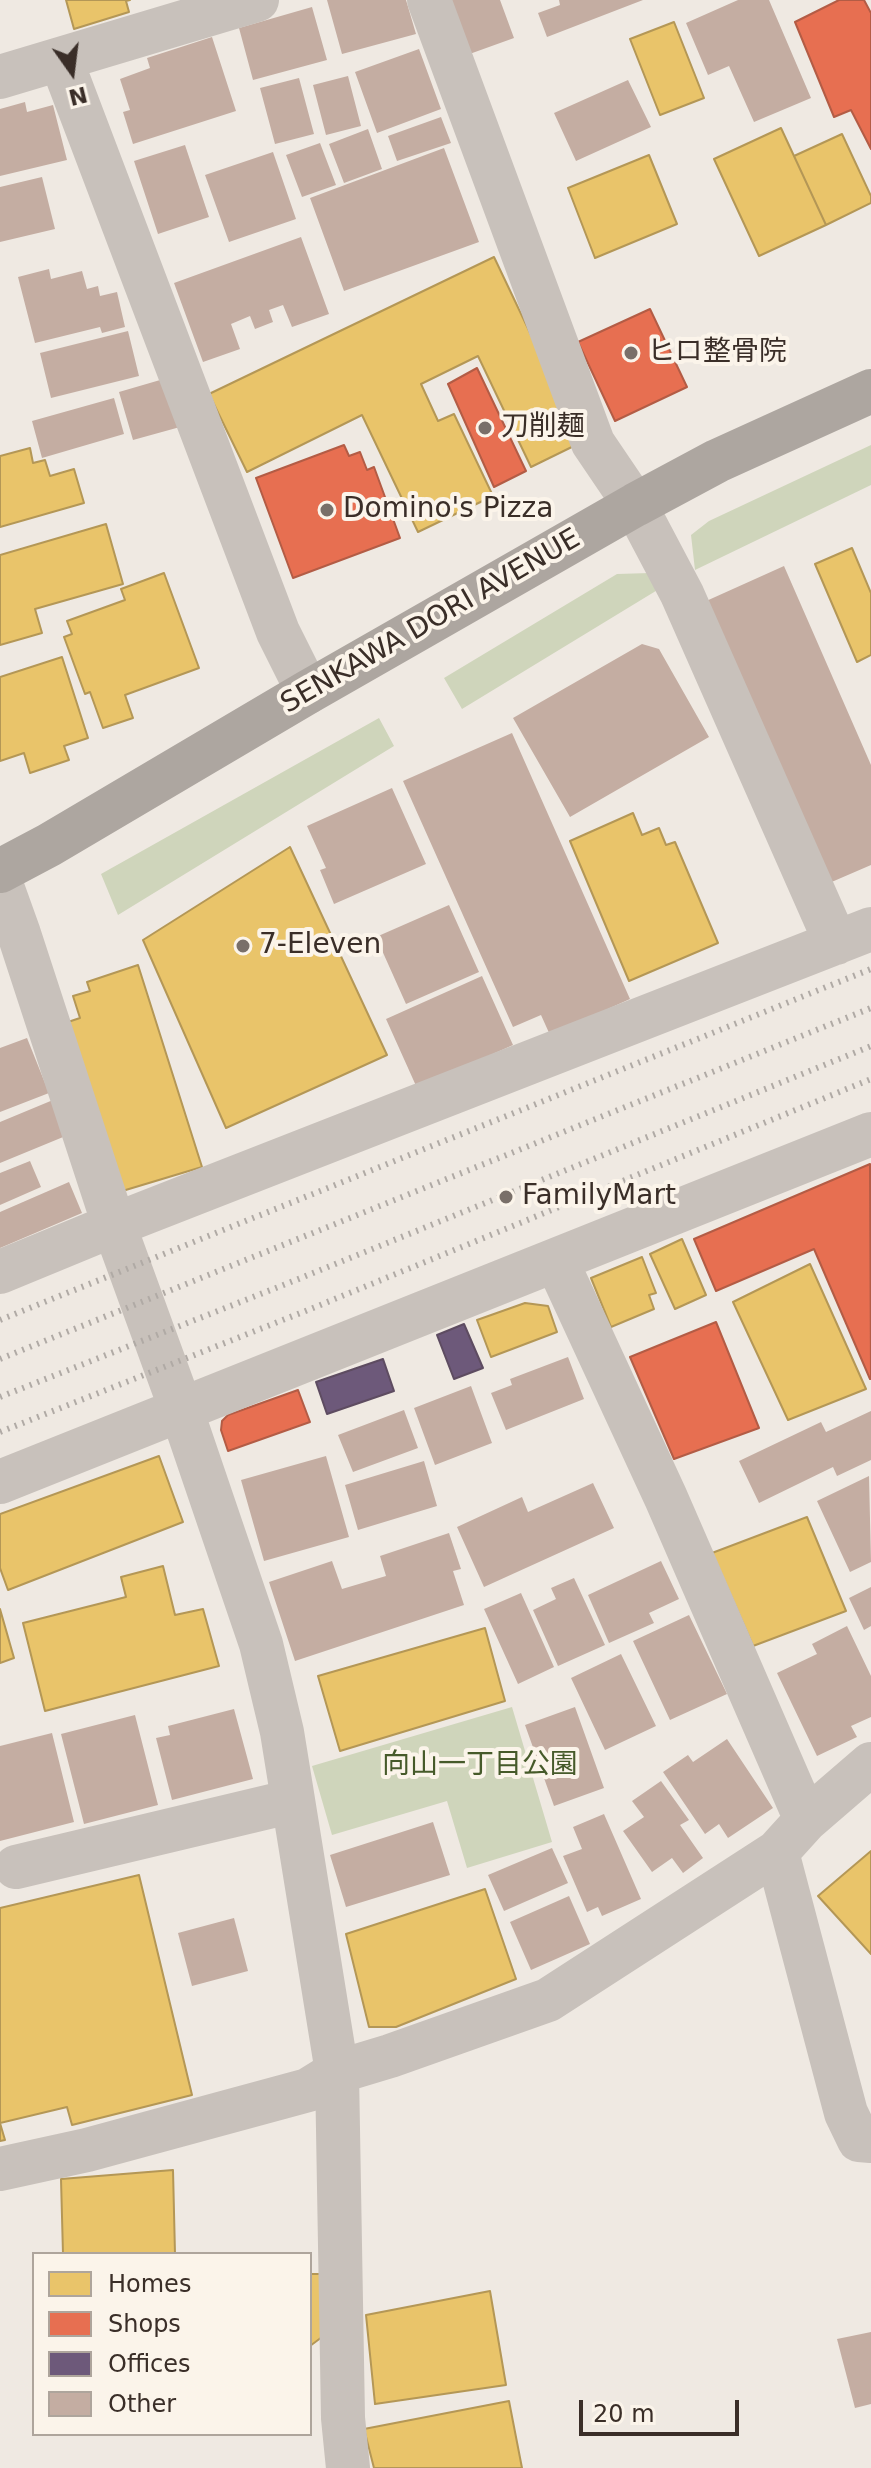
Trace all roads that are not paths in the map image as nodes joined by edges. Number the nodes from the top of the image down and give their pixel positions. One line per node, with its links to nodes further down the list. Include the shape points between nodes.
1 (257, 0): 3 (street)
2 (429, 0): 6 (street, via 593,443)
3 (61, 60): 4 (street); 7 (street, via 278,632)
4 (0, 77)
5 (871, 391): 6 (main road, SENKAWA DORI AVENUE)
6 (635, 505): 7 (main road, SENKAWA DORI AVENUE); 10 (street)
7 (308, 692): 8 (main road, SENKAWA DORI AVENUE)
8 (0, 871)
9 (0, 881): 12 (street)
10 (853, 936): 12 (street)
11 (871, 1134): 13 (street)
12 (114, 1225): 14 (street); 15 (street)
13 (556, 1260): 15 (street); 19 (street)
14 (0, 1272)
15 (181, 1409): 16 (street); 18 (street, via 261,1644)
16 (0, 1482)
17 (871, 1764): 19 (street)
18 (293, 1801): 21 (street); 22 (street)
19 (806, 1820): 20 (street)
20 (777, 1852): 22 (street, via 548,2000); 23 (street, via 846,2113 859,2140)
21 (16, 1867)
22 (337, 2072): 24 (street, via 308,2090); 25 (street)
23 (871, 2141)
24 (0, 2169)
25 (326, 2380): 26 (street, via 343,2418)
26 (348, 2468)

